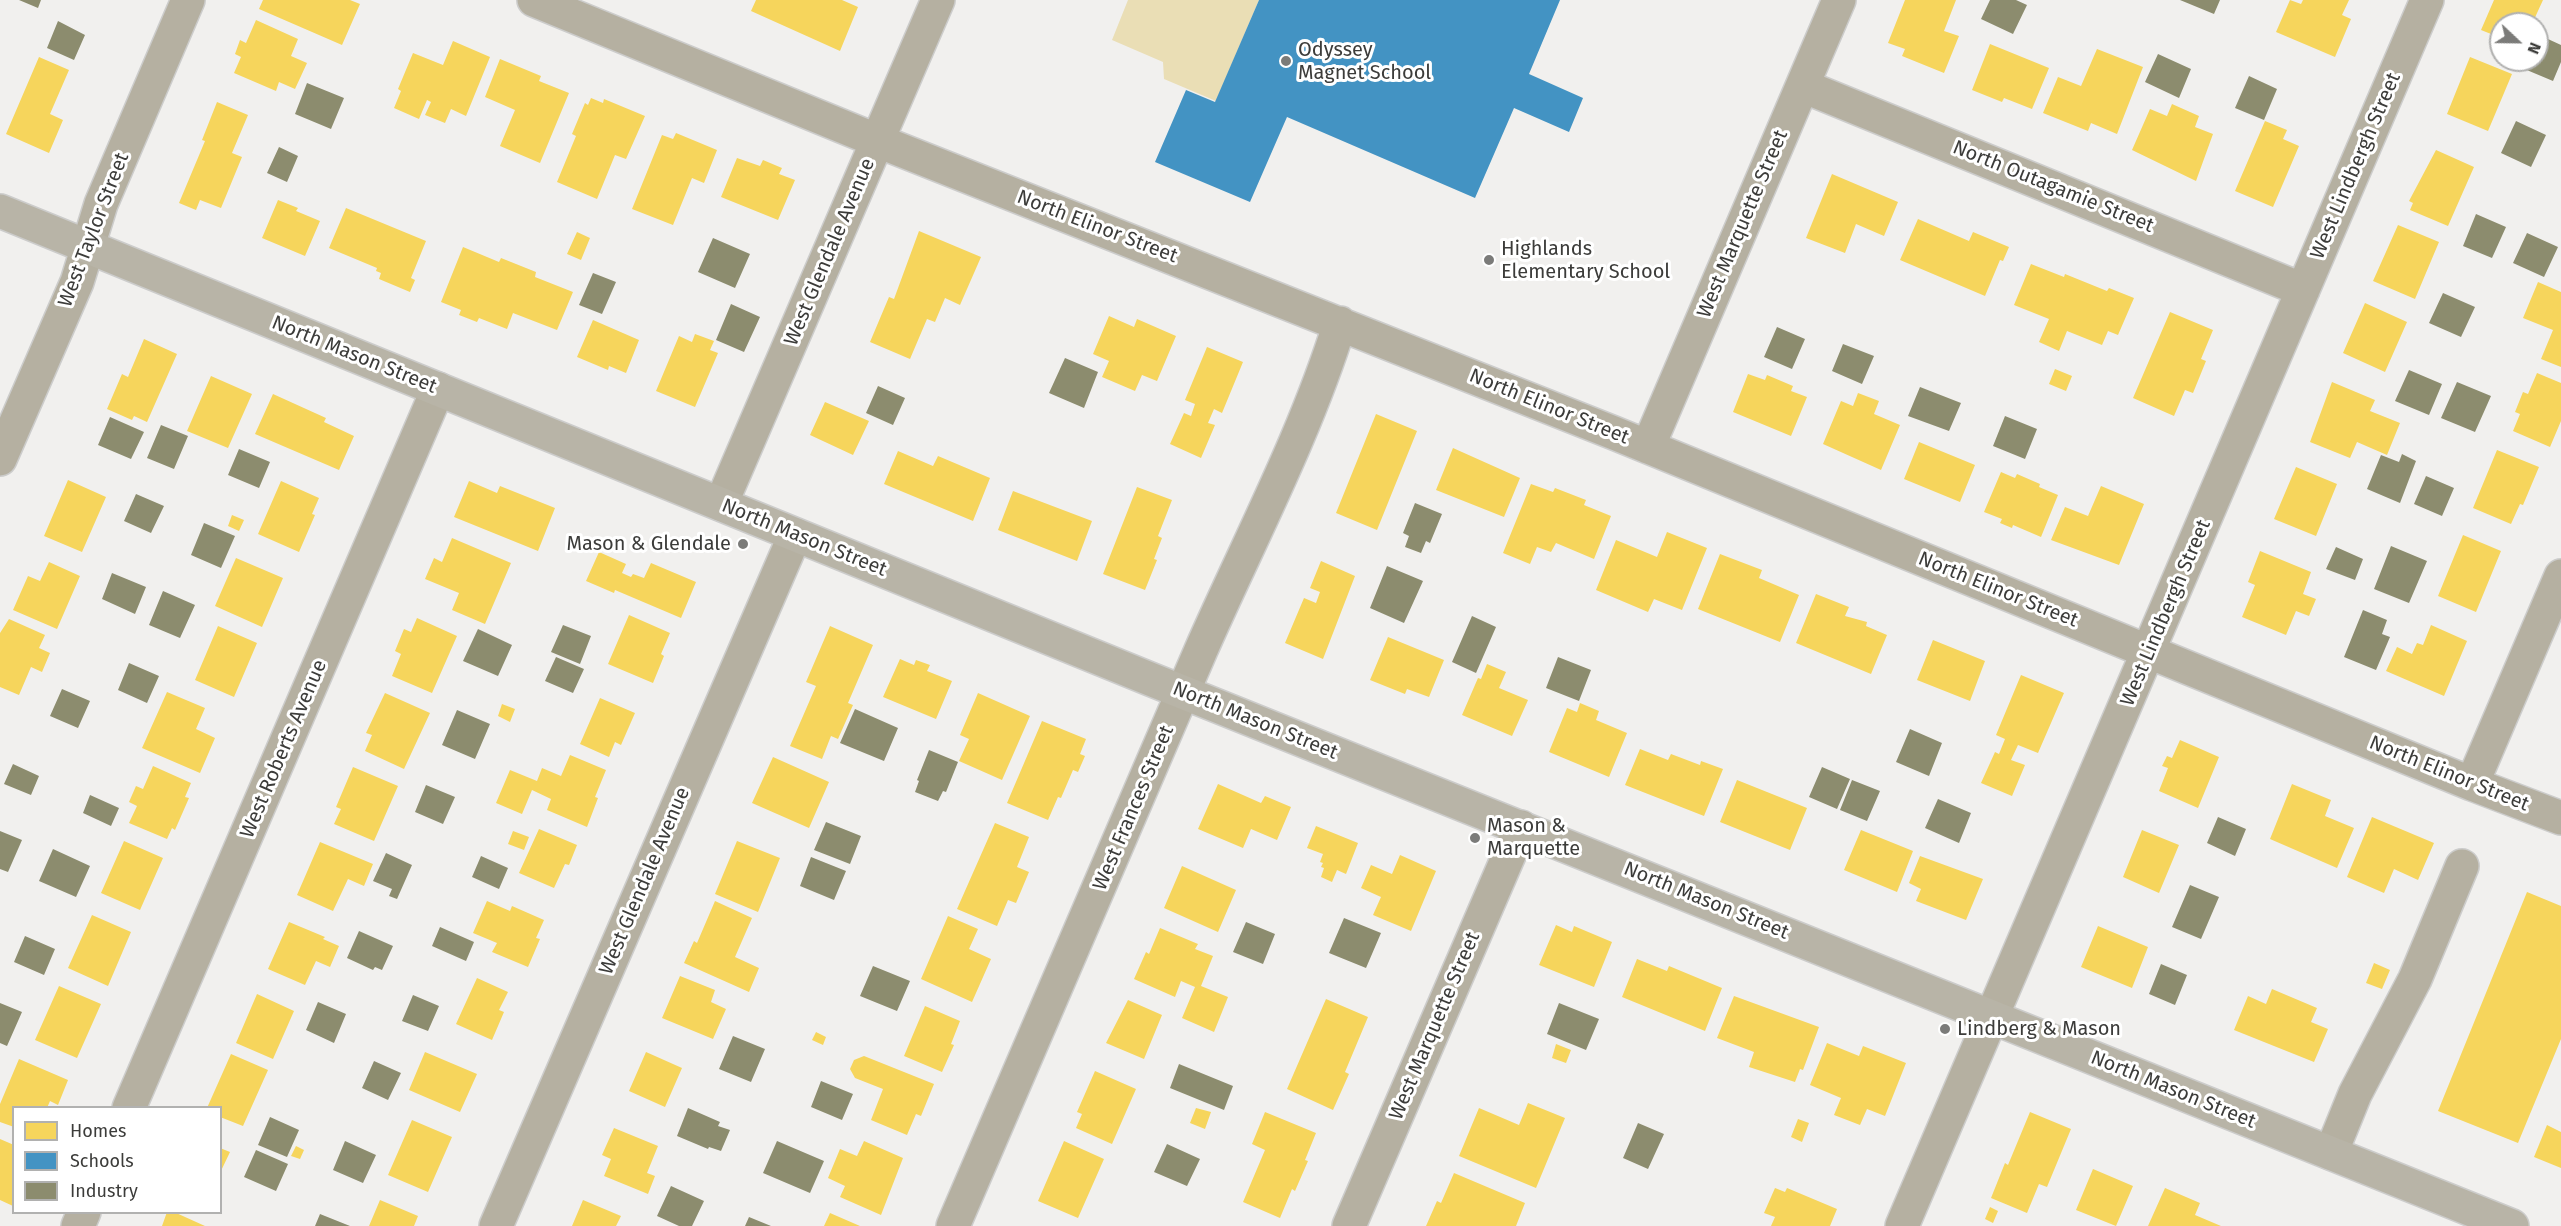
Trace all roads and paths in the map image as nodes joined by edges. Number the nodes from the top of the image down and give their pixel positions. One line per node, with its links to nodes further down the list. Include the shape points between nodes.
1 (188, 0): 9 (street, West Taylor Street, via 101,204)
2 (534, 0): 7 (street, North Elinor Street)
3 (938, 0): 7 (street, West Glendale Avenue)
4 (1839, 0): 6 (street, West Marquette Street)
5 (2427, 0): 10 (street, West Lindbergh Street)
6 (1803, 86): 10 (street, North Outagamie Street); 13 (street, West Marquette Street)
7 (878, 141): 11 (street, North Elinor Street); 15 (street, West Glendale Avenue)
8 (0, 211): 9 (main road, North Mason Street)
9 (88, 247): 12 (main road, North Mason Street); 14 (street, West Taylor Street)
10 (2303, 290): 18 (street, West Lindbergh Street)
11 (1340, 323): 13 (street, North Elinor Street); 19 (street, West Frances Street, via 1284,466)
12 (438, 389): 15 (main road, North Mason Street); 25 (street, West Roberts Avenue)
13 (1648, 447): 18 (street, North Elinor Street)
14 (0, 459)
15 (721, 504): 16 (main road, North Mason Street)
16 (795, 535): 19 (main road, North Mason Street); 27 (street, West Glendale Avenue)
17 (2561, 576): 20 (street)
18 (2150, 652): 20 (street, North Elinor Street); 24 (street, West Lindbergh Street)
19 (1184, 692): 22 (main road, North Mason Street); 28 (street, West Frances Street)
20 (2472, 784): 21 (street, North Elinor Street)
21 (2561, 818)
22 (1521, 827): 24 (main road, North Mason Street); 29 (street, West Marquette Street)
23 (2462, 866): 26 (street, via 2415,979 2355,1094)
24 (1992, 1016): 26 (main road, North Mason Street); 30 (street, West Lindbergh Street)
25 (129, 1106)
26 (2331, 1154): 31 (main road, North Mason Street)
27 (496, 1226)
28 (953, 1226)
29 (1349, 1226)
30 (1902, 1226)
31 (2512, 1226)

